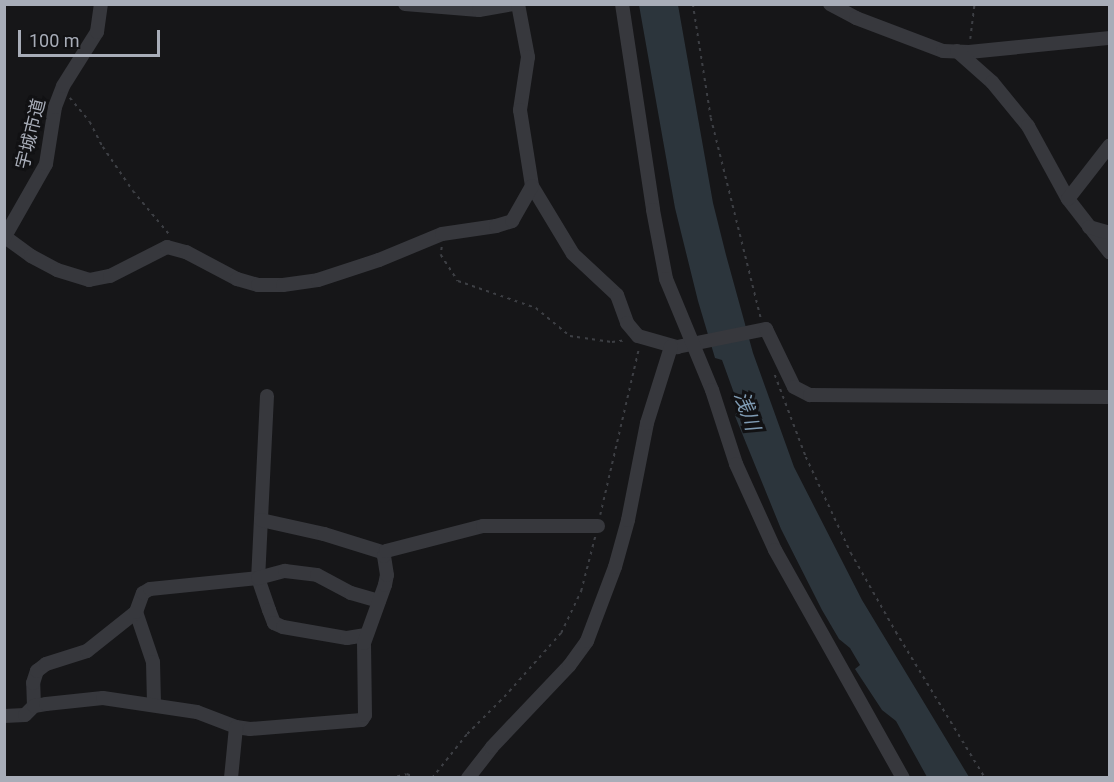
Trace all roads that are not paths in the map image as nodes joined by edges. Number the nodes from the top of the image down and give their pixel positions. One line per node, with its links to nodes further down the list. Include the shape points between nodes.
1 (100, 4): 13 (street, 宇城市道, via 97,32 63,86 55,107 46,164)
2 (405, 4): 3 (street, via 479,10)
3 (516, 4): 9 (street, via 528,57 520,111)
4 (622, 4): 15 (street, via 666,279)
5 (830, 4): 7 (street, via 943,51)
6 (1110, 38): 7 (street)
7 (963, 52): 10 (street, via 1028,126)
8 (1110, 145): 10 (street)
9 (532, 186): 13 (street, via 512,221 442,234 369,264 318,280 284,285 258,285 237,279 186,252 167,247 111,276 89,280 40,261); 16 (street, via 573,254 617,296 627,323 640,337)
10 (1068, 199): 11 (street)
11 (1089, 227): 12 (street); 14 (street)
12 (1110, 233)
13 (5, 238)
14 (1110, 253)
15 (695, 343): 16 (street); 18 (street, via 763,328 768,331 794,387 810,395); 32 (street, via 736,464 775,550)
16 (670, 347): 31 (street, via 647,423 615,567 587,641)
17 (267, 396): 19 (street)
18 (1110, 397)
19 (261, 520): 21 (street); 22 (street)
20 (598, 526): 21 (street, via 483,526)
21 (385, 553): 23 (street, via 387,574)
22 (258, 578): 23 (street, via 285,572 317,574 351,593); 24 (street, via 150,589 143,593); 25 (street, via 274,623 347,638)
23 (379, 601): 25 (street)
24 (136, 612): 26 (street, via 153,662); 27 (street, via 87,651 46,664 37,671)
25 (366, 635): 29 (street, via 364,718 283,727)
26 (154, 704): 27 (street, via 103,698); 29 (street, via 197,712)
27 (34, 706): 28 (street, via 25,715)
28 (4, 716)
29 (236, 727): 30 (street)
30 (231, 777)
31 (468, 777)
32 (903, 777)

